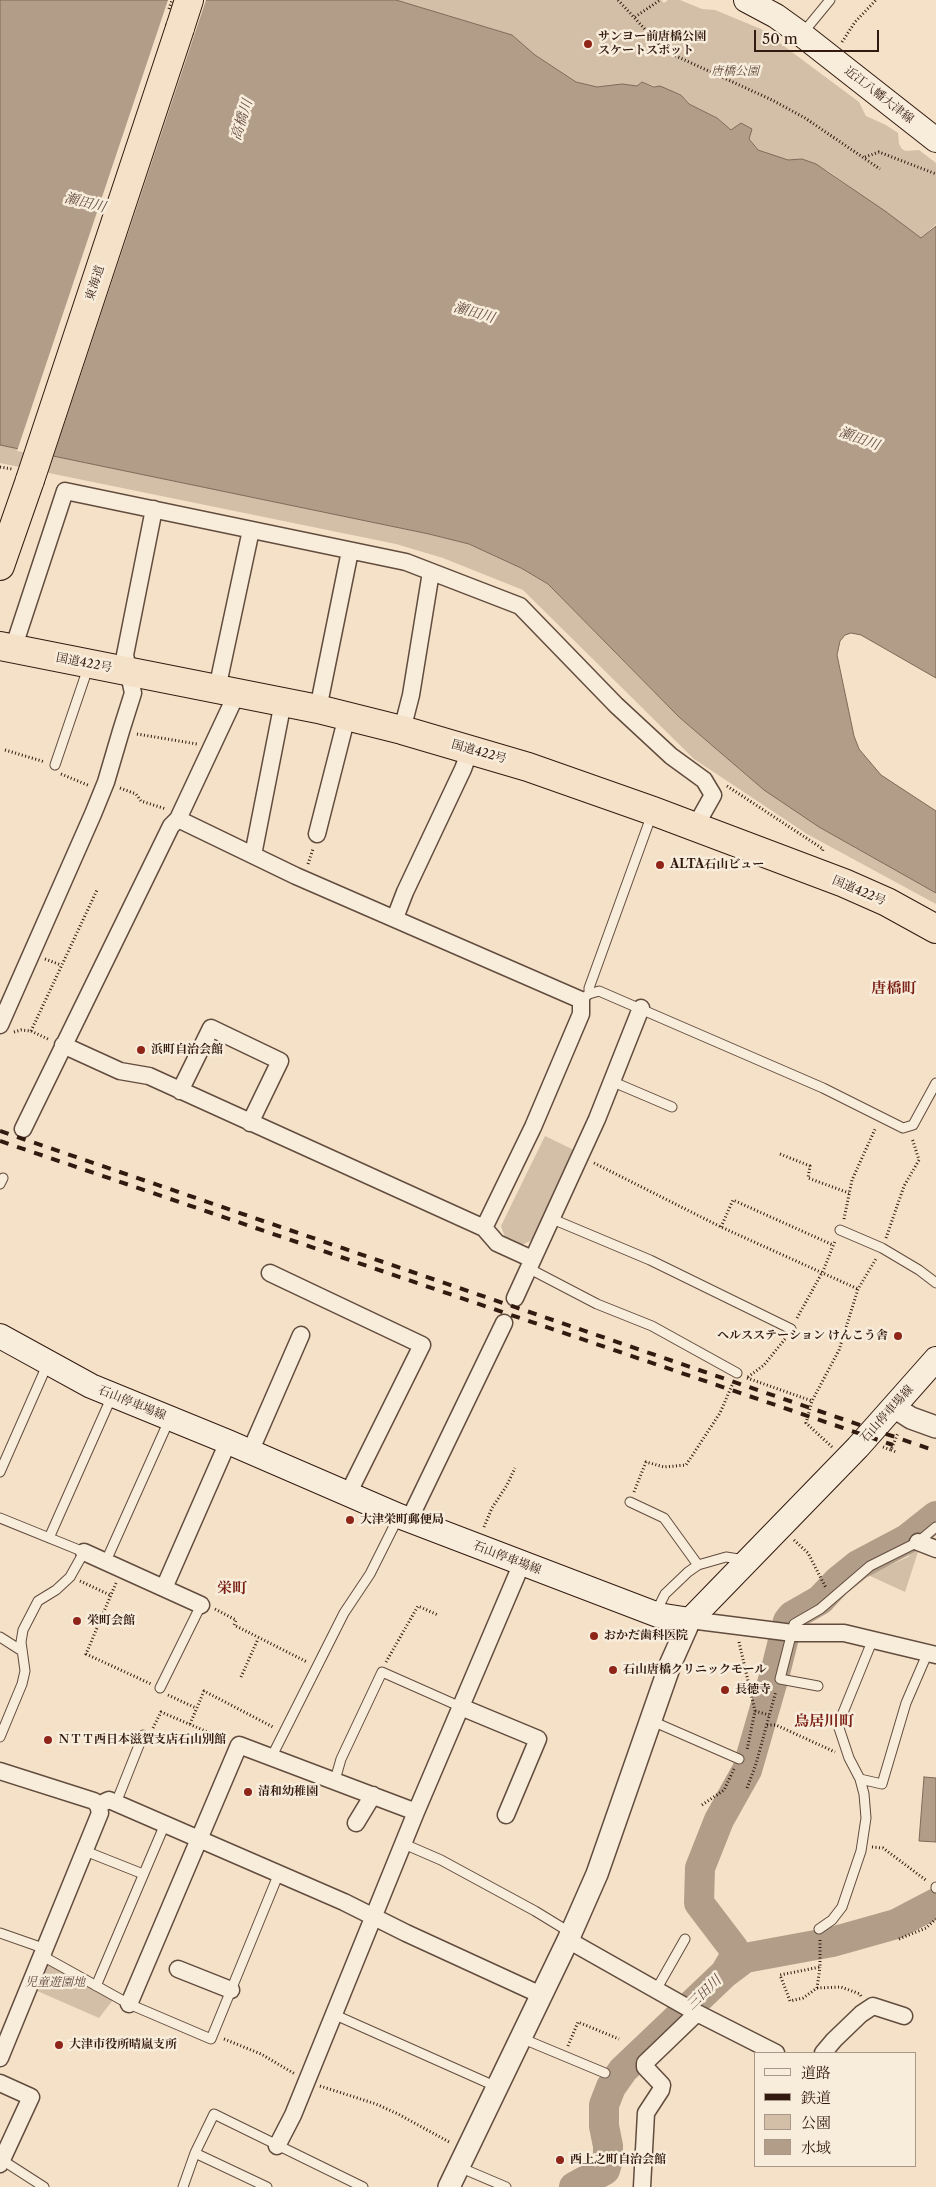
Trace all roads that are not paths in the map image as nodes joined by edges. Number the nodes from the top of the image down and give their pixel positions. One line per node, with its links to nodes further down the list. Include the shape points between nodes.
1 (189, 0): 7 (highway, 東海道, bridge, via 30,480)
2 (746, 0): 4 (main road, 近江八幡大津線)
3 (830, 0): 4 (lane)
4 (801, 34): 5 (main road, 近江八幡大津線)
5 (936, 140)
6 (154, 510): 8 (street); 12 (street, via 65,491); 14 (street, via 125,655)
7 (7, 524): 10 (highway, 東海道)
8 (251, 530): 9 (street); 15 (street)
9 (350, 551): 11 (street, via 406,562); 17 (street)
10 (0, 566)
11 (431, 572): 19 (street, via 411,695); 24 (street, via 520,606 616,705 671,756 704,780 713,795)
12 (7, 648): 13 (highway, 国道422号)
13 (89, 664): 14 (highway, 国道422号); 21 (lane)
14 (129, 671): 15 (highway, 国道422号); 31 (street, via 132,693 106,782)
15 (227, 691): 16 (highway, 国道422号); 23 (street, via 214,746)
16 (283, 702): 17 (highway, 国道422号); 26 (street)
17 (318, 710): 18 (highway, 国道422号)
18 (347, 716): 19 (highway, 国道422号); 25 (street)
19 (402, 730): 20 (highway, 国道422号)
20 (470, 750): 22 (highway, 国道422号); 27 (street)
21 (55, 765)
22 (653, 811): 24 (highway, 国道422号); 29 (lane)
23 (179, 817): 26 (street); 32 (street, via 170,826)
24 (695, 827): 28 (highway, 国道422号, via 844,883)
25 (317, 834)
26 (253, 855): 27 (street)
27 (394, 918): 29 (street)
28 (936, 929)
29 (585, 997): 30 (lane, via 599,991); 40 (street, via 581,1014 536,1118)
30 (641, 1008): 33 (street); 34 (lane, via 823,1088 903,1128 913,1125)
31 (5, 1029)
32 (63, 1045): 35 (street, via 120,1071 149,1076); 38 (street)
33 (611, 1081): 36 (lane); 39 (street)
34 (936, 1083)
35 (180, 1091): 37 (street); 37 (street, via 211,1028 280,1061)
36 (672, 1107)
37 (250, 1123): 40 (street)
38 (24, 1129)
39 (550, 1218): 42 (street); 47 (lane, via 650,1260)
40 (484, 1228): 42 (street, via 497,1243)
41 (840, 1230): 44 (lane, via 882,1248)
42 (530, 1263): 45 (street); 52 (lane, via 597,1304 652,1326)
43 (270, 1273): 60 (street, via 422,1345)
44 (936, 1283)
45 (515, 1298)
46 (504, 1323): 63 (street)
47 (791, 1329)
48 (301, 1335): 58 (street)
49 (0, 1336): 51 (main road, 石山停車場線)
50 (936, 1359): 54 (main road, 石山停車場線)
51 (48, 1363): 53 (main road, 石山停車場線); 59 (lane)
52 (737, 1374)
53 (112, 1395): 55 (main road, 石山停車場線); 65 (lane)
54 (894, 1407): 56 (street, via 911,1418); 70 (main road, 石山停車場線)
55 (170, 1418): 57 (main road, 石山停車場線); 69 (lane)
56 (936, 1427)
57 (228, 1442): 58 (main road, 石山停車場線); 73 (street)
58 (250, 1452): 60 (main road, 石山停車場線)
59 (0, 1472)
60 (348, 1494): 63 (main road, 石山停車場線)
61 (630, 1502): 72 (lane, via 664,1518)
62 (0, 1518): 65 (lane)
63 (404, 1518): 71 (main road, 石山停車場線); 88 (lane, via 344,1613)
64 (936, 1527): 66 (lane)
65 (49, 1538): 68 (lane)
66 (918, 1542): 67 (street); 77 (lane, via 870,1566 820,1609 794,1624)
67 (936, 1549)
68 (84, 1552): 69 (street); 80 (lane, via 70,1577 38,1601 23,1630)
69 (106, 1561): 73 (street)
70 (748, 1561): 72 (lane, via 726,1557); 76 (main road, 石山停車場線)
71 (522, 1563): 75 (main road, 石山停車場線); 84 (street)
72 (698, 1565): 75 (lane, via 665,1594)
73 (164, 1588): 74 (street)
74 (207, 1606): 83 (lane)
75 (655, 1614): 76 (main road, 石山停車場線)
76 (690, 1620): 77 (street); 85 (street, via 670,1665)
77 (787, 1633): 79 (street, via 844,1633); 82 (lane, via 780,1679)
78 (0, 1638): 80 (lane)
79 (873, 1640): 81 (street); 91 (lane, via 838,1725)
80 (22, 1652): 87 (lane, via 22,1684)
81 (932, 1654): 91 (lane, via 906,1703 882,1784)
82 (818, 1686)
83 (160, 1688)
84 (461, 1707): 92 (lane, via 382,1672 341,1759); 96 (street); 97 (street, via 538,1739)
85 (652, 1721): 89 (lane); 108 (street, via 597,1874)
86 (143, 1735): 94 (lane)
87 (0, 1737)
88 (271, 1758): 92 (street); 100 (street, via 239,1745)
89 (739, 1759)
90 (0, 1771): 95 (street)
91 (860, 1779): 106 (lane, via 866,1818 862,1846 842,1907)
92 (335, 1780): 93 (street)
93 (373, 1795): 96 (street); 98 (street)
94 (116, 1803): 95 (street, via 109,1800); 99 (street)
95 (98, 1805): 102 (street, via 100,1813)
96 (416, 1812): 101 (street)
97 (506, 1815)
98 (356, 1823)
99 (165, 1824): 100 (street); 104 (lane)
100 (199, 1839): 103 (street); 116 (street)
101 (404, 1844): 105 (street); 108 (lane, via 442,1860 535,1911)
102 (85, 1851): 104 (lane); 110 (street)
103 (279, 1873): 105 (street); 113 (lane)
104 (143, 1874): 112 (lane)
105 (374, 1917): 115 (street); 118 (street)
106 (819, 1929)
107 (0, 1933): 110 (lane, via 40,1947)
108 (569, 1936): 114 (street); 115 (street)
109 (685, 1939): 114 (lane)
110 (44, 1953): 112 (lane, via 48,1959); 123 (street)
111 (178, 1969): 113 (street)
112 (96, 1986): 116 (lane)
113 (231, 1990): 116 (lane, via 211,2039)
114 (656, 1990): 117 (street)
115 (541, 1995): 120 (street)
116 (129, 2004)
117 (690, 2009): 121 (street); 137 (street, via 645,2064 662,2084 646,2113)
118 (333, 2014): 126 (lane); 127 (street)
119 (904, 2016): 122 (street, via 873,2006)
120 (521, 2038): 124 (lane); 126 (street)
121 (774, 2052)
122 (824, 2052)
123 (0, 2058)
124 (605, 2073)
125 (0, 2083): 130 (street, via 30,2097)
126 (497, 2087): 129 (street)
127 (278, 2146): 128 (lane, via 214,2114); 134 (lane)
128 (195, 2153): 132 (lane); 133 (lane)
129 (463, 2159): 135 (street); 136 (lane)
130 (1, 2162): 131 (lane)
131 (44, 2187)
132 (183, 2187)
133 (267, 2187)
134 (363, 2187)
135 (450, 2187)
136 (506, 2187)
137 (642, 2187)

